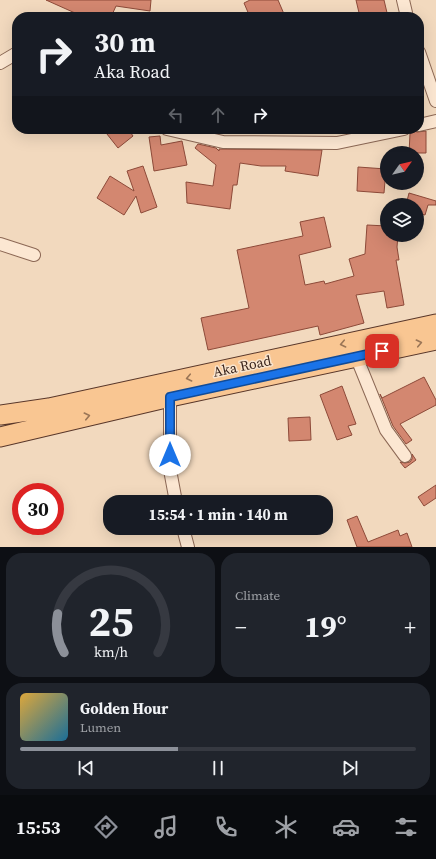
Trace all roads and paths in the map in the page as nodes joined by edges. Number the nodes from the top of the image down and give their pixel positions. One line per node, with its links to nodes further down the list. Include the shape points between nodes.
1 (403, 0): 2 (street)
2 (406, 12)
3 (12, 56): 4 (street)
4 (0, 63)
5 (424, 67): 6 (street)
6 (436, 102)
7 (436, 121): 8 (street)
8 (424, 124)
9 (189, 134): 10 (street, via 223,142 337,143)
10 (380, 134)
11 (0, 244): 12 (street)
12 (34, 255)
13 (436, 324): 18 (main road, Aka Road, one-way to 18)
14 (436, 340): 15 (main road, Aka Road, one-way to 14)
15 (356, 356): 16 (main road, Aka Road); 22 (street, via 386,430)
16 (170, 397): 18 (main road, Aka Road, one-way to 16); 23 (street, via 170,470)
17 (2, 414): 18 (main road)
18 (49, 416): 19 (main road)
19 (27, 430): 20 (main road); 21 (main road)
20 (0, 437)
21 (0, 451)
22 (405, 456)
23 (175, 495)
24 (185, 535): 25 (street)
25 (188, 547)

